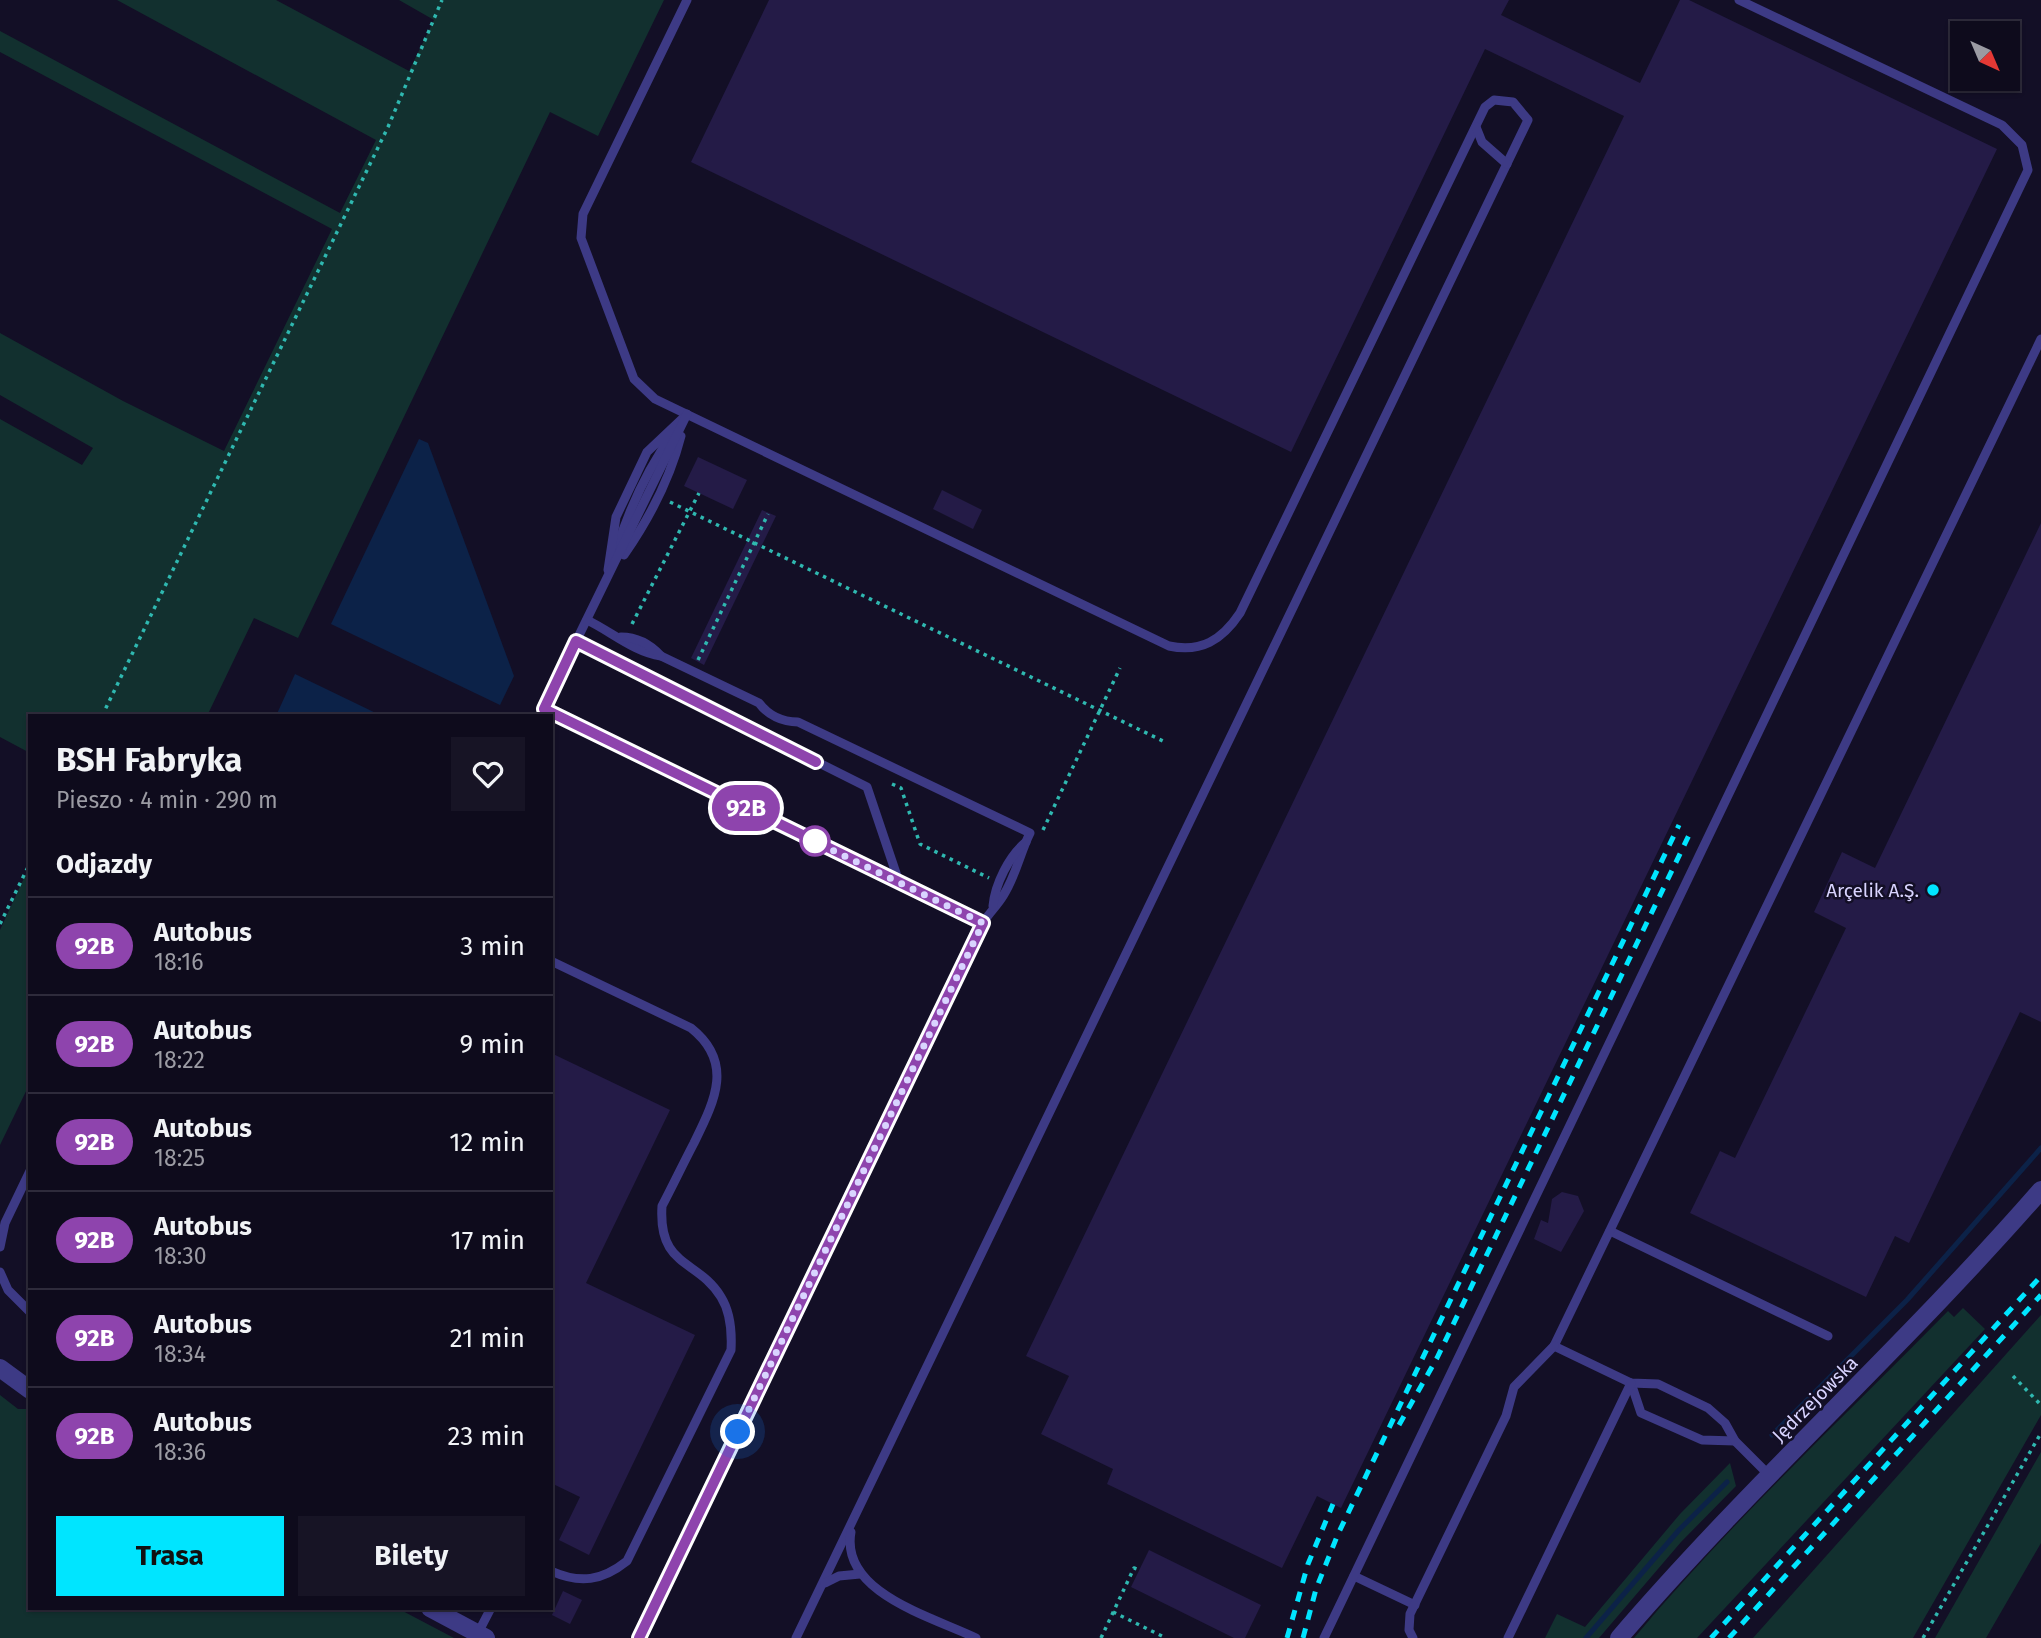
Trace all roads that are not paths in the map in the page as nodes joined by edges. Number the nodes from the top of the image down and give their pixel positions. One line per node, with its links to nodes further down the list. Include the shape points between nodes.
1 (687, 0): 6 (lane, via 580,226 634,379 655,399)
2 (1739, 0): 31 (lane, via 2002,125 2022,145 2028,170)
3 (1476, 127): 4 (lane, via 1482,142); 4 (lane, via 1485,107 1494,100 1513,102 1521,110 1528,120); 6 (lane, via 1240,613 1229,628 1200,647 1168,646)
4 (1507, 164): 28 (lane)
5 (2041, 338): 17 (lane)
6 (687, 414): 7 (lane); 7 (lane, via 674,464 642,530); 7 (lane, via 647,452 616,517)
7 (607, 578): 8 (lane)
8 (587, 620): 9 (lane); 13 (lane, via 652,646 662,656 788,722 797,722 1030,833 1002,898)
9 (576, 641): 10 (lane); 12 (lane, via 867,787)
10 (540, 712)
11 (553, 718): 12 (lane)
12 (899, 882): 13 (lane)
13 (983, 923): 37 (lane)
14 (553, 962): 29 (lane, via 691,1028 714,1059 718,1076 713,1105 662,1206 661,1220 675,1256 722,1298 732,1340 627,1561 589,1580)
15 (28, 1175): 18 (lane, via 5,1223)
16 (2041, 1190): 27 (street, Jędrzejowska, via 1944,1298)
17 (1610, 1231): 21 (lane); 22 (lane)
18 (0, 1247)
19 (0, 1272): 20 (lane, via 8,1290)
20 (28, 1310)
21 (1828, 1336)
22 (1554, 1346): 24 (lane); 33 (lane, via 1510,1393 1506,1416)
23 (0, 1368): 25 (street)
24 (1631, 1383): 26 (lane, via 1658,1384 1708,1408 1725,1423); 26 (lane, via 1641,1413 1702,1440); 42 (lane)
25 (28, 1389)
26 (1735, 1441): 27 (lane)
27 (1769, 1475): 43 (street, Jędrzejowska, via 1695,1550)
28 (852, 1523): 30 (lane, via 850,1550); 32 (lane)
29 (553, 1571)
30 (860, 1574): 32 (lane, via 831,1579); 39 (lane, via 877,1591)
31 (1354, 1576): 33 (lane); 40 (lane)
32 (821, 1588): 38 (lane)
33 (1415, 1605): 41 (lane, via 1409,1622)
34 (490, 1610): 36 (lane)
35 (453, 1613): 36 (street)
36 (482, 1636)
37 (639, 1638)
38 (796, 1638)
39 (976, 1638)
40 (1324, 1638)
41 (1412, 1638)
42 (1508, 1638)
43 (1619, 1638)

